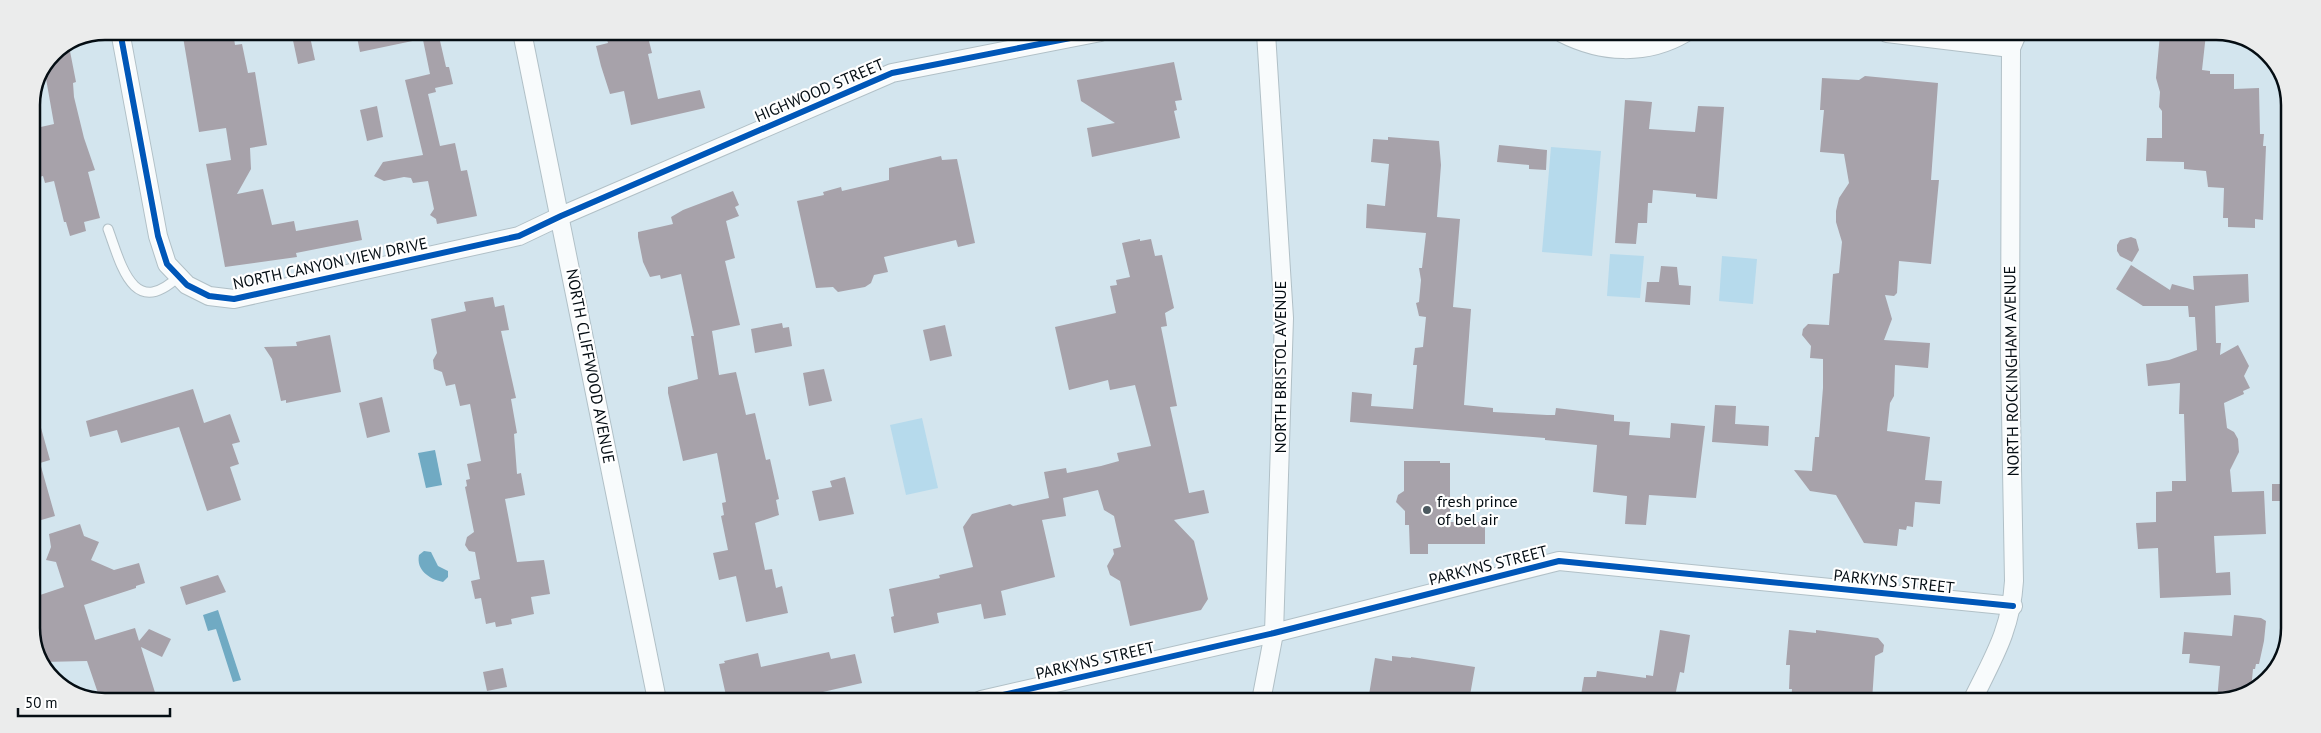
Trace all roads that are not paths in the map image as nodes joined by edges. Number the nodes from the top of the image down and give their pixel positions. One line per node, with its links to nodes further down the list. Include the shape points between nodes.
1 (122, 40): 11 (street, NORTH CANYON VIEW DRIVE, via 158,236 167,264)
2 (524, 40): 9 (street, NORTH CLIFFWOOD AVENUE)
3 (1060, 40): 9 (street, HIGHWOOD STREET, via 892,73)
4 (1266, 40): 13 (street, NORTH BRISTOL AVENUE, via 1284,318)
5 (1576, 40): 6 (street, via 1603,49 1657,46)
6 (1670, 40)
7 (1998, 40): 8 (street)
8 (2014, 41): 12 (street, NORTH ROCKINGHAM AVENUE, via 2010,356)
9 (561, 216): 11 (street, NORTH CANYON VIEW DRIVE, via 519,236 234,299 209,296 187,285); 14 (street, NORTH CLIFFWOOD AVENUE)
10 (108, 229): 11 (lane, via 126,278 140,289 154,293 168,287)
11 (179, 276)
12 (2013, 606): 13 (street, PARKYNS STREET, via 1559,561); 17 (street, NORTH ROCKINGHAM AVENUE, via 2007,629)
13 (1274, 633): 15 (street, PARKYNS STREET); 16 (street, NORTH BRISTOL AVENUE)
14 (656, 693)
15 (1012, 693)
16 (1263, 693)
17 (1976, 693)

